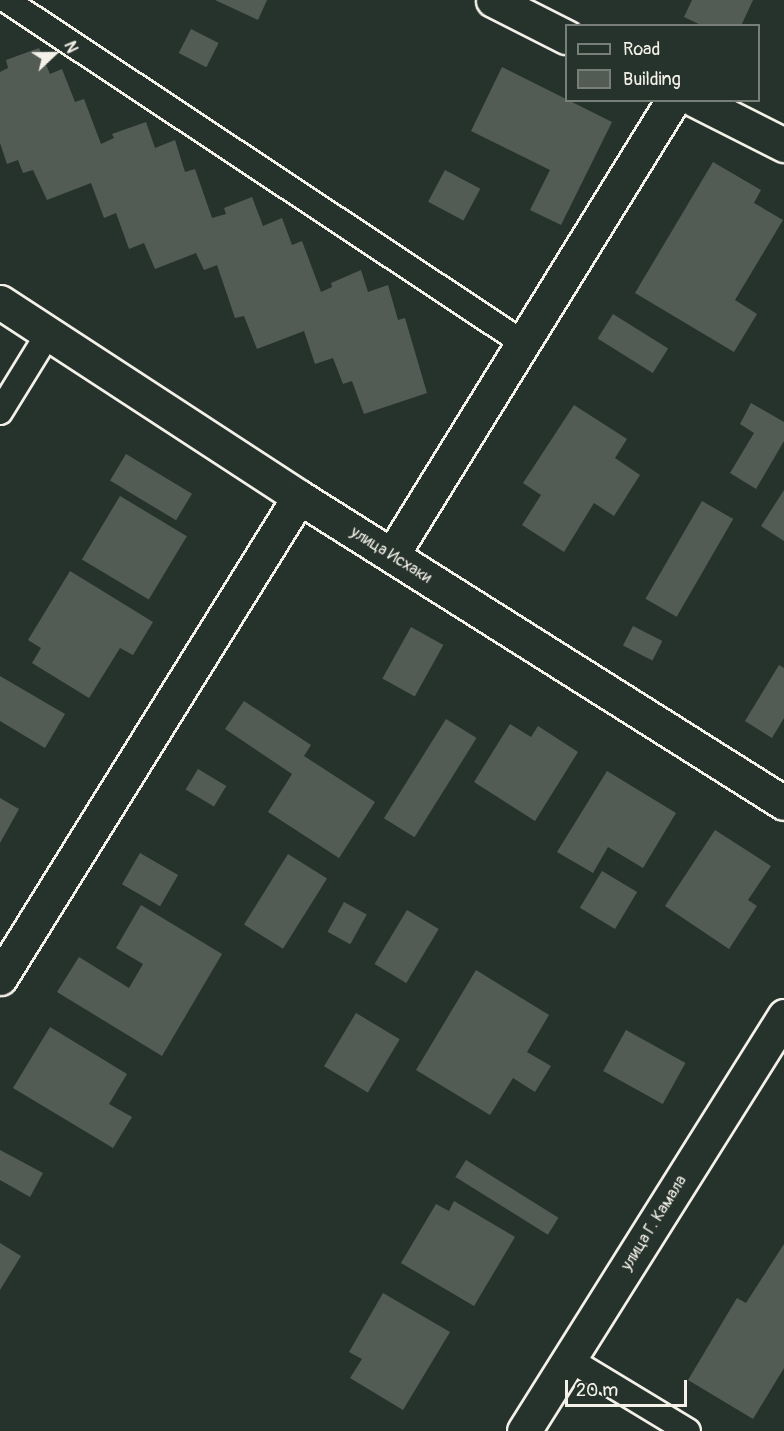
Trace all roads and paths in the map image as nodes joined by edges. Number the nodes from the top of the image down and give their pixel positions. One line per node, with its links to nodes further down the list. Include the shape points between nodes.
1 (6, 0): 9 (lane)
2 (493, 0): 3 (street)
3 (565, 35)
4 (672, 102): 9 (street)
5 (699, 102): 6 (street)
6 (784, 145)
7 (0, 302): 8 (street, улица Исхаки)
8 (48, 334): 10 (lane); 11 (street, улица Исхаки)
9 (523, 343): 12 (street)
10 (0, 412)
11 (299, 497): 12 (street, улица Исхаки); 14 (street)
12 (392, 555): 13 (street, улица Исхаки)
13 (784, 803)
14 (0, 978)
15 (784, 1016): 16 (street, улица Г. Камала)
16 (569, 1359): 17 (street, улица Г. Камала); 18 (lane)
17 (524, 1431)
18 (688, 1431)

